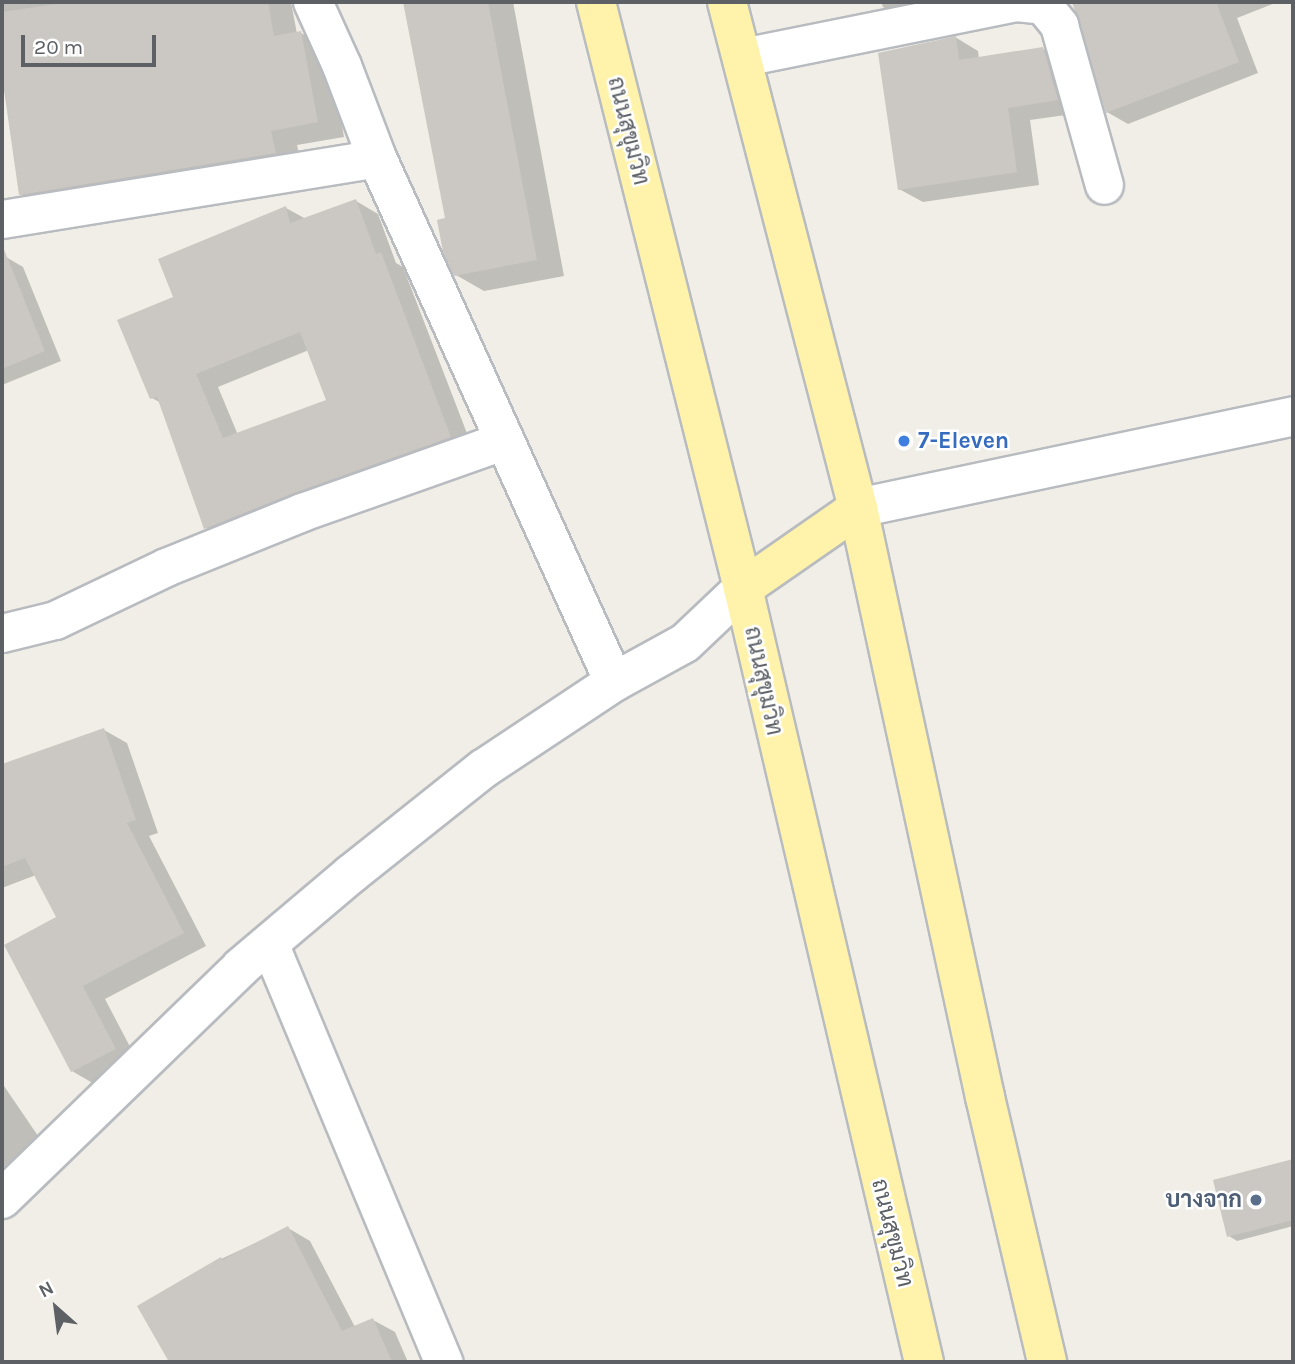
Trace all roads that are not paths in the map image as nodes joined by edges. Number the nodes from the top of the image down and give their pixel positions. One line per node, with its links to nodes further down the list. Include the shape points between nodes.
1 (313, 2): 5 (street)
2 (596, 2): 11 (main road, ถนนสุขุมวิท)
3 (727, 2): 4 (main road)
4 (743, 57): 6 (street, via 1016,2 1043,5 1059,25); 10 (main road)
5 (377, 158): 7 (street); 9 (street)
6 (1104, 186)
7 (2, 219)
8 (1293, 416): 10 (street)
9 (505, 440): 12 (street, via 289,517 166,567 55,620); 13 (street)
10 (858, 508): 11 (main road); 18 (main road)
11 (743, 588): 13 (street, via 685,643); 17 (main road, ถนนสุขุมวิท)
12 (2, 633)
13 (614, 682): 14 (street, via 483,769)
14 (269, 943): 15 (street); 16 (street)
15 (2, 1199)
16 (443, 1362)
17 (924, 1362)
18 (1047, 1362)

